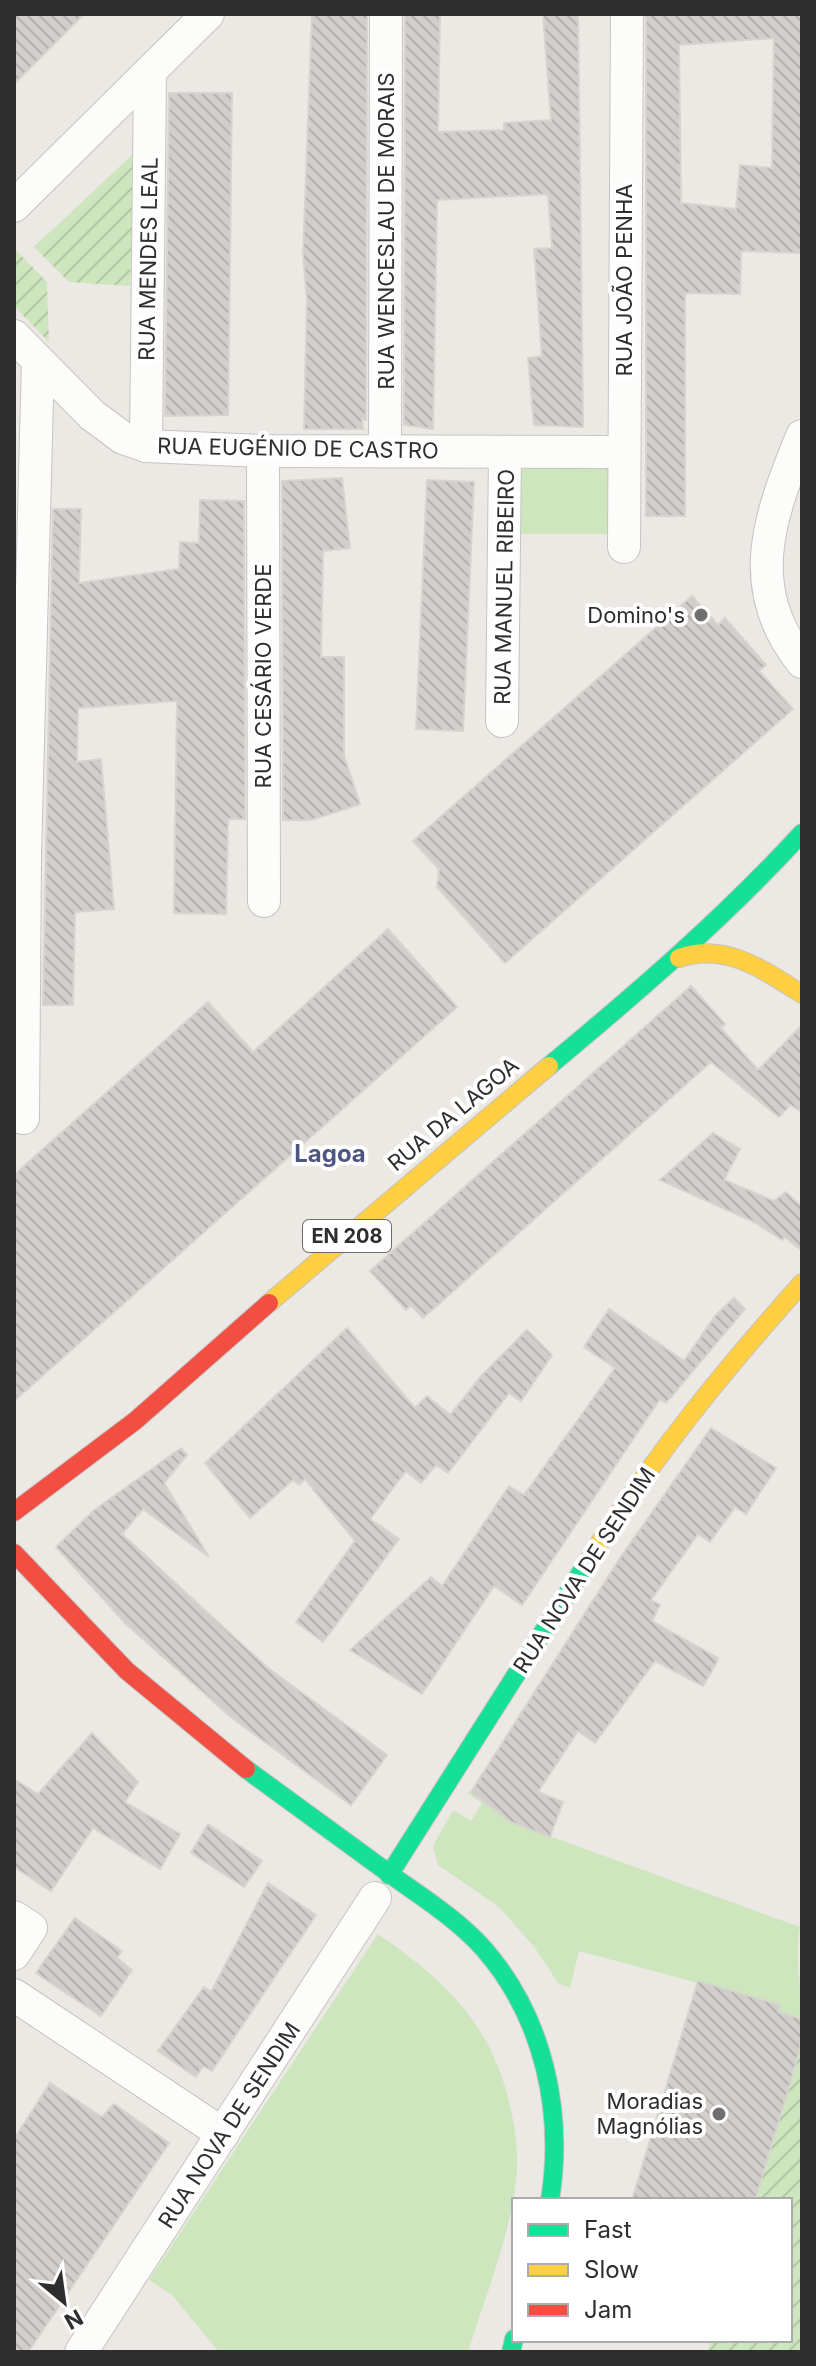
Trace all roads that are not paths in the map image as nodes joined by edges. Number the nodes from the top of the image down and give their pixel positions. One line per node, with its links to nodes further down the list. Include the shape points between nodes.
1 (208, 14): 4 (street)
2 (386, 14): 10 (street, RUA WENCESLAU DE MORAIS)
3 (627, 14): 13 (street, RUA JOÃO PENHA)
4 (150, 72): 5 (street); 9 (street, RUA MENDES LEAL)
5 (14, 206)
6 (14, 336): 7 (street, RUA EUGÉNIO DE CASTRO)
7 (38, 361): 9 (street, RUA EUGÉNIO DE CASTRO, via 92,415 123,438); 25 (street)
8 (802, 436): 15 (street, via 777,499 765,551 772,604)
9 (146, 446): 11 (street, RUA EUGÉNIO DE CASTRO)
10 (385, 449): 11 (street, RUA EUGÉNIO DE CASTRO); 12 (street, RUA EUGÉNIO DE CASTRO)
11 (263, 451): 19 (street, RUA CESÁRIO VERDE)
12 (505, 452): 13 (street, RUA EUGÉNIO DE CASTRO); 16 (street, RUA MANUEL RIBEIRO)
13 (623, 452): 14 (street, RUA JOÃO PENHA)
14 (624, 547)
15 (802, 662)
16 (502, 721)
17 (802, 833): 18 (main road, RUA DA LAGOA / EN 208)
18 (745, 895): 20 (main road); 22 (main road, RUA DA LAGOA / EN 208)
19 (264, 901)
20 (738, 920)
21 (747, 948): 23 (main road)
22 (679, 958): 23 (main road, via 699,950 719,952); 27 (main road, RUA DA LAGOA / EN 208, via 378,1208 135,1421)
23 (772, 976): 24 (main road)
24 (802, 994)
25 (23, 1118)
26 (802, 1283): 31 (main road, RUA NOVA DE SENDIM, via 708,1389 631,1493)
27 (14, 1512)
28 (14, 1553): 31 (main road, via 127,1671 252,1775)
29 (14, 1577): 30 (main road)
30 (30, 1599)
31 (379, 1892): 36 (main road, via 482,1944 512,1987); 37 (street, RUA NOVA DE SENDIM)
32 (14, 1917): 33 (street, via 31,1928)
33 (14, 1954)
34 (485, 1984): 36 (main road, via 512,2012)
35 (14, 1995): 37 (street)
36 (540, 2055): 38 (main road, via 556,2131)
37 (223, 2134): 39 (street, RUA NOVA DE SENDIM)
38 (550, 2198)
39 (81, 2352)

